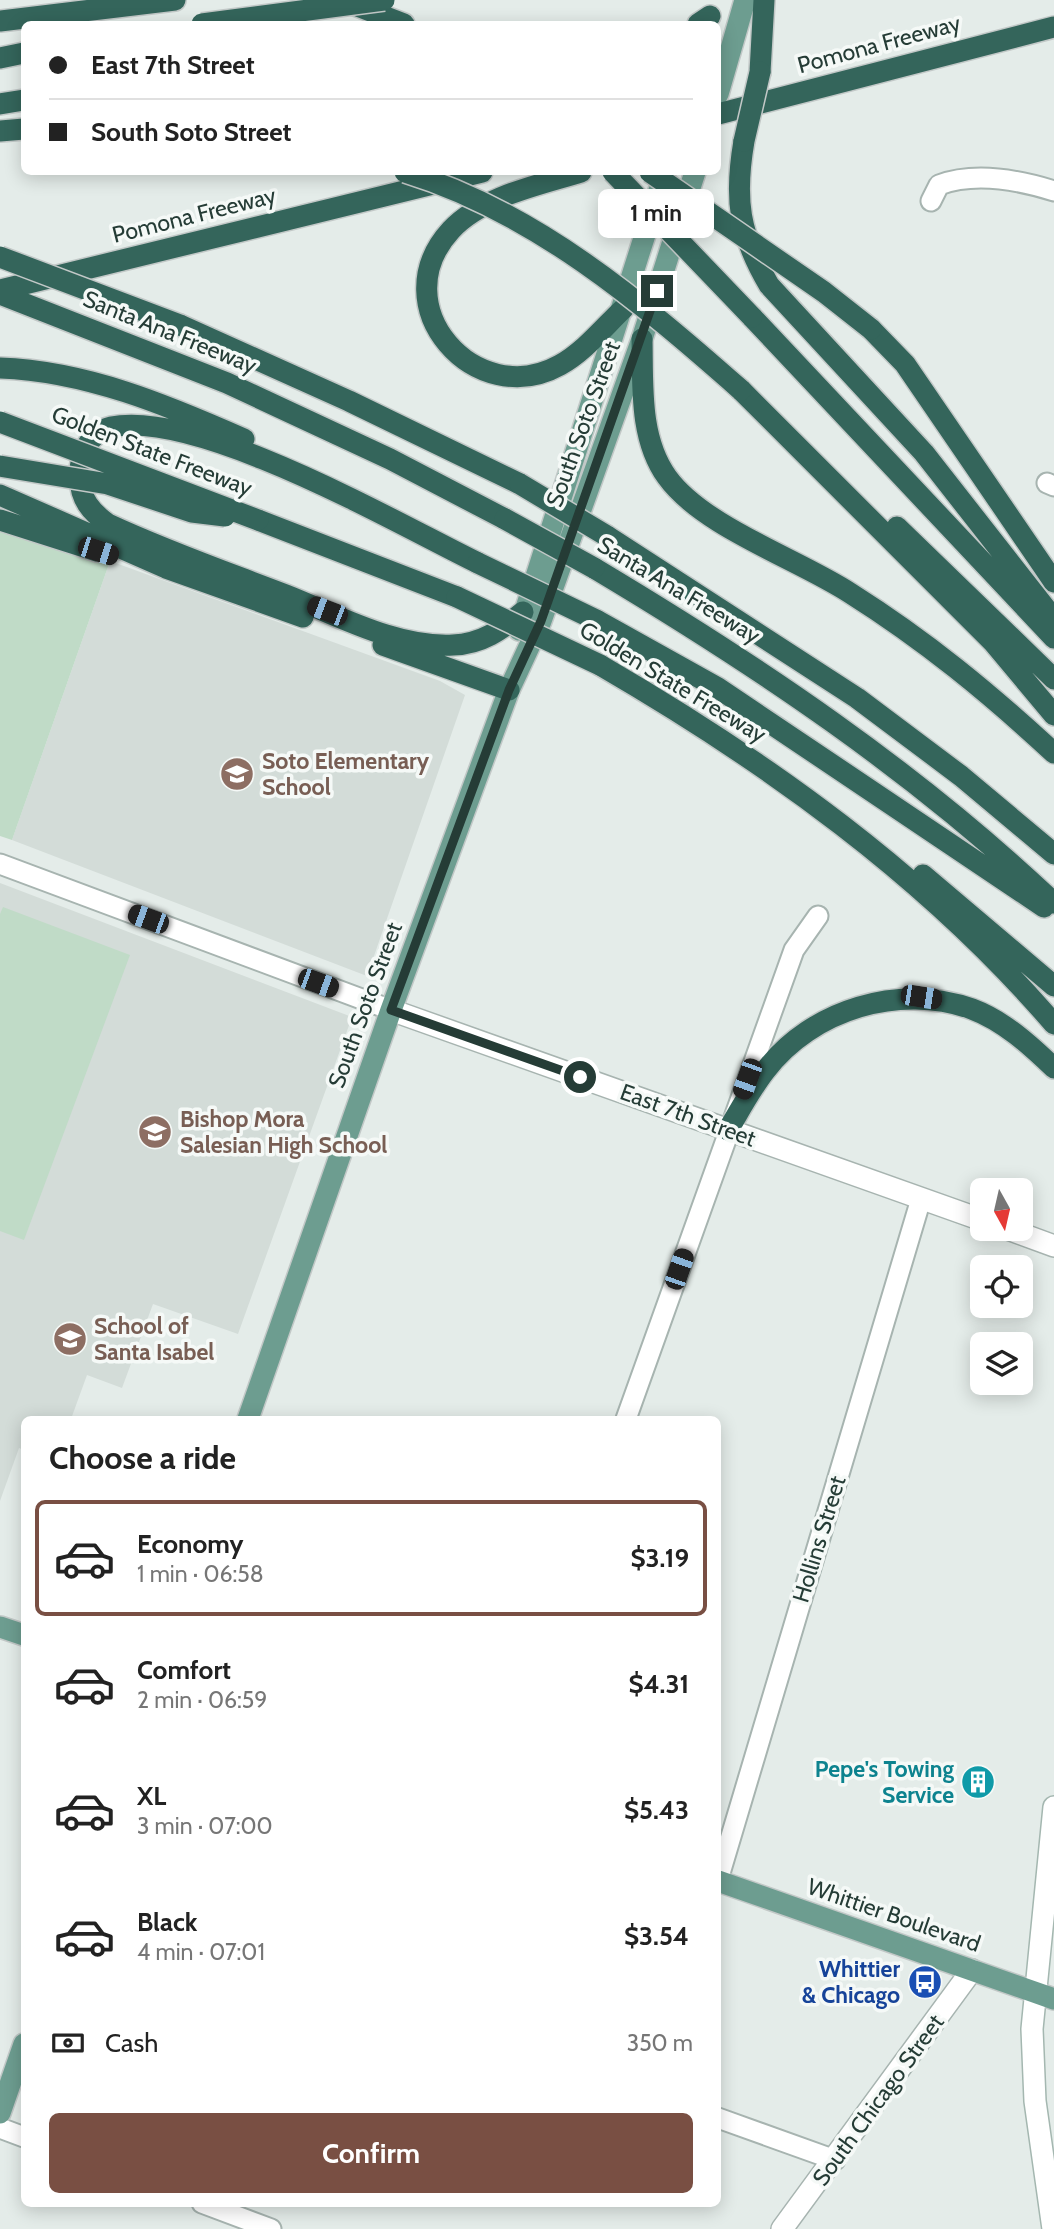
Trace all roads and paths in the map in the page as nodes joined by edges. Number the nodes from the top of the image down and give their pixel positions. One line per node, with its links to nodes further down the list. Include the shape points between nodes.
1 (174, 0): 6 (highway)
2 (342, 0): 8 (highway)
3 (384, 0): 7 (highway, bridge)
4 (745, 0): 13 (main road)
5 (764, 0): 42 (highway, bridge, via 760,72 738,175 738,210 755,262 769,285 924,453)
6 (0, 21)
7 (224, 21)
8 (396, 21)
9 (1054, 27): 15 (highway, Pomona Freeway)
10 (21, 54): 11 (highway)
11 (0, 58)
12 (21, 100): 14 (highway)
13 (721, 100)
14 (0, 104)
15 (721, 104)
16 (21, 129): 17 (highway)
17 (0, 131)
18 (413, 175): 32 (highway, bridge, via 464,195 569,251 657,315)
19 (470, 175): 28 (highway, Pomona Freeway)
20 (572, 175): 29 (highway, via 498,200 452,229 428,274 428,311 446,344 461,357 502,375 519,376 560,365)
21 (616, 175): 43 (highway, bridge)
22 (654, 175): 40 (highway, bridge, via 871,329 905,364)
23 (664, 175): 29 (main road, South Soto Street)
24 (694, 175): 30 (main road, South Soto Street)
25 (1054, 191): 26 (street, via 980,177 939,185)
26 (931, 201)
27 (0, 257): 49 (highway, Santa Ana Freeway, bridge, via 180,325 520,484 857,698)
28 (0, 292): 51 (highway, Santa Ana Freeway, bridge, via 305,418 594,568 760,670 868,745 953,810)
29 (624, 308): 41 (main road, South Soto Street)
30 (642, 339): 45 (main road, South Soto Street, via 541,621); 47 (highway, via 649,436 657,461 676,487 711,516 848,591 911,633 978,683)
31 (0, 368): 38 (highway, via 53,375 156,400 269,450)
32 (741, 390): 44 (highway, via 912,541); 46 (highway, via 993,642)
33 (0, 422): 37 (highway, Golden State Freeway, bridge)
34 (0, 466): 37 (highway, bridge, via 108,484 192,512)
35 (0, 495): 39 (highway)
36 (0, 520): 39 (highway)
37 (258, 520): 48 (highway, Golden State Freeway, bridge, via 457,597 600,665 740,750)
38 (478, 563): 41 (highway, via 265,459 218,443 132,426 110,428 84,449 80,467 85,504 108,524 375,630 452,646 499,632); 52 (highway, bridge, via 596,620 718,688)
39 (166, 568): 45 (highway)
40 (1054, 582)
41 (523, 612): 45 (main road, South Soto Street)
42 (1054, 619)
43 (1054, 638)
44 (1054, 679)
45 (509, 690): 55 (main road, South Soto Street)
46 (1054, 715)
47 (1054, 753)
48 (869, 846): 54 (highway, via 905,860); 56 (highway, Golden State Freeway, via 928,897)
49 (1054, 853)
50 (0, 864): 55 (street, East 7th Street)
51 (1054, 903)
52 (1054, 914)
53 (818, 916): 58 (street, via 793,950)
54 (1054, 986)
55 (391, 1010): 58 (street, East 7th Street); 63 (main road, South Soto Street)
56 (1054, 1024)
57 (1054, 1068): 58 (highway, via 1027,1042 974,1010 921,997 895,999 842,1013 795,1042 766,1070)
58 (728, 1130): 59 (street, East 7th Street); 64 (street)
59 (921, 1199): 60 (street, East 7th Street); 68 (street, Hollins Street)
60 (970, 1216)
61 (1033, 1238): 62 (street)
62 (1054, 1246)
63 (248, 1416)
64 (627, 1416)
65 (0, 1627): 66 (main road)
66 (21, 1635)
67 (1054, 1807): 71 (street)
68 (721, 1871)
69 (721, 1882): 70 (main road, Whittier Boulevard)
70 (972, 1970): 71 (main road, Whittier Boulevard); 77 (street, South Chicago Street)
71 (1046, 1995): 81 (street, via 1032,2029 1035,2101)
72 (21, 2054): 73 (main road)
73 (0, 2113)
74 (721, 2119): 77 (street)
75 (0, 2128): 76 (street)
76 (21, 2136)
77 (835, 2160): 80 (street, South Chicago Street)
78 (213, 2207): 79 (street)
79 (271, 2229)
80 (782, 2229)
81 (1053, 2229)

